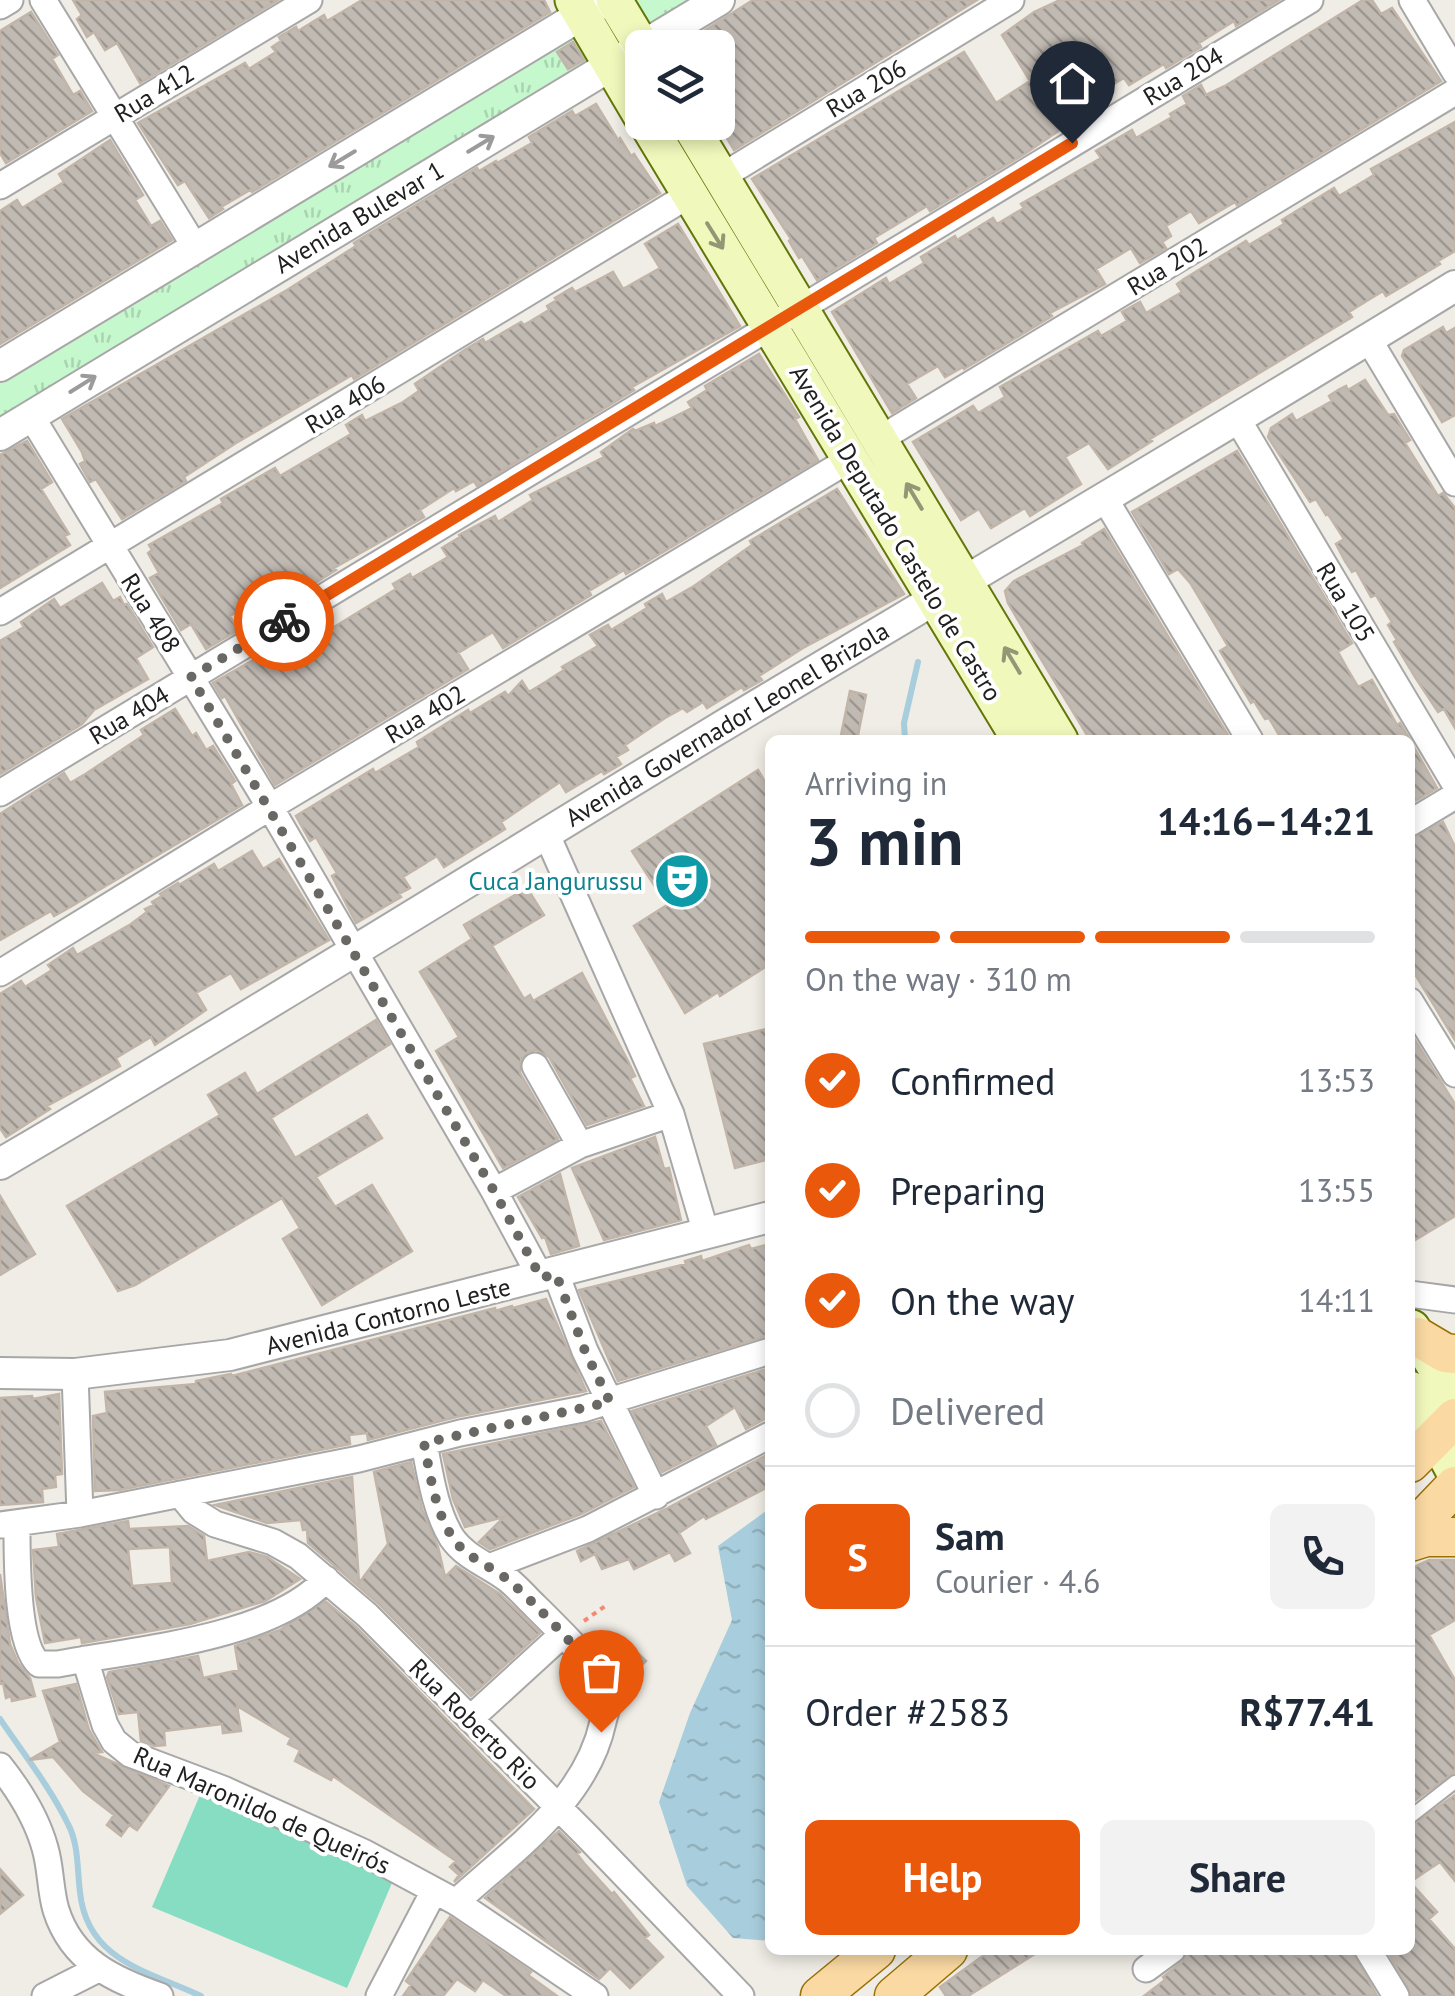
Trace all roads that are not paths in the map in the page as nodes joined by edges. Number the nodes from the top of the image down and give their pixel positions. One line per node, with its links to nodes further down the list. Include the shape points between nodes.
1 (10, 0): 10 (street)
2 (43, 0): 18 (street)
3 (309, 0): 18 (street, Rua 412)
4 (614, 0): 11 (main road)
5 (719, 0): 12 (street, Avenida Bulevar 1)
6 (1012, 0): 21 (street, Rua 206)
7 (1310, 0): 26 (street, Rua 204)
8 (1412, 0): 15 (street)
9 (587, 5): 14 (main road, Avenida Deputado Castelo de Castro); 24 (street, one-way to 24)
10 (0, 6)
11 (633, 30)
12 (670, 30)
13 (625, 58): 14 (street, Avenida Bulevar 1)
14 (612, 66): 16 (main road, Avenida Deputado Castelo de Castro); 29 (street, Avenida Bulevar 1, one-way to 14)
15 (1455, 72)
16 (625, 88)
17 (1455, 92): 32 (street, Rua 202)
18 (116, 116): 22 (street, Rua 412); 24 (street)
19 (656, 140): 23 (main road, Avenida Deputado Castelo de Castro)
20 (699, 140): 21 (main road, Avenida Deputado Castelo de Castro)
21 (721, 177): 26 (main road, Avenida Deputado Castelo de Castro)
22 (0, 186)
23 (690, 195): 26 (main road, Avenida Deputado Castelo de Castro, one-way to 26); 35 (street, Rua 406)
24 (195, 247): 28 (street)
25 (1455, 286): 27 (street, Avenida Governador Leonel Brizola)
26 (785, 316): 32 (main road, Avenida Deputado Castelo de Castro); 38 (street, Rua 404)
27 (1368, 340): 30 (street, Avenida Governador Leonel Brizola); 33 (street)
28 (0, 366)
29 (31, 416): 31 (street, Avenida Bulevar 1); 35 (street, Rua 408)
30 (1238, 420): 34 (street, Avenida Governador Leonel Brizola); 42 (street, Rua 105)
31 (0, 435)
32 (866, 448): 36 (main road, Avenida Deputado Castelo de Castro); 45 (street, Rua 402)
33 (1455, 483)
34 (1105, 499): 36 (street, Avenida Governador Leonel Brizola); 41 (street)
35 (110, 546): 37 (street, Rua 406); 38 (street, Rua 408)
36 (950, 589): 39 (main road, Avenida Deputado Castelo de Castro); 40 (main road, Avenida Deputado Castelo de Castro, one-way to 36); 47 (street, Avenida Governador Leonel Brizola)
37 (0, 612)
38 (191, 677): 43 (street, Rua 404); 45 (street, Rua 408)
39 (1018, 735)
40 (1056, 735)
41 (1247, 735)
42 (1455, 784)
43 (0, 793)
44 (1455, 796): 46 (street)
45 (270, 807): 48 (street, Rua 408); 49 (street, Rua 402)
46 (1415, 819)
47 (546, 833): 48 (street, Avenida Governador Leonel Brizola); 53 (street)
48 (352, 952): 55 (street, Avenida Governador Leonel Brizola); 56 (street, Rua 408)
49 (0, 973)
50 (1415, 1009): 52 (street)
51 (535, 1066): 54 (street)
52 (1455, 1074)
53 (671, 1114): 54 (street); 58 (street)
54 (580, 1145): 56 (street)
55 (0, 1164)
56 (494, 1191): 59 (street, Rua 408)
57 (765, 1218): 58 (street, Avenida Contorno Leste)
58 (706, 1234): 59 (street, Avenida Contorno Leste)
59 (548, 1276): 67 (street, Avenida Contorno Leste, via 230,1356); 70 (street, Rua 408)
60 (1415, 1295): 61 (street)
61 (1455, 1300)
62 (1415, 1331): 65 (main road)
63 (1415, 1332): 69 (main road)
64 (765, 1354): 70 (street)
65 (1455, 1354)
66 (0, 1372): 67 (street, Avenida Contorno Leste)
67 (75, 1374): 78 (street)
68 (1415, 1400): 72 (main road)
69 (1455, 1400)
70 (610, 1402): 73 (street); 77 (street, Rua 408)
71 (765, 1438): 77 (street)
72 (1434, 1439): 74 (main road)
73 (424, 1443): 76 (street); 83 (street, via 453,1539)
74 (1455, 1473)
75 (1455, 1486): 79 (main road)
76 (180, 1494): 78 (street); 84 (street, Rua Roberto Rio, via 214,1524 273,1542)
77 (656, 1496): 83 (street)
78 (80, 1514): 80 (street)
79 (1415, 1528)
80 (8, 1536): 86 (street, via 30,1656 48,1665)
81 (1455, 1536): 82 (main road)
82 (1415, 1540)
83 (488, 1567): 85 (street)
84 (326, 1579): 86 (street, via 281,1612 238,1628); 87 (street, Rua Roberto Rio)
85 (563, 1634): 87 (street); 90 (street, via 609,1696 580,1782)
86 (85, 1658): 92 (street, Rua Maronildo de Queirós, via 105,1726 130,1754 314,1828)
87 (470, 1719): 90 (street, Rua Roberto Rio)
88 (0, 1766): 98 (street, via 45,1848 64,1927)
89 (1455, 1782): 91 (lane)
90 (558, 1808): 92 (street); 105 (street, Rua Roberto Rio)
91 (1415, 1813)
92 (445, 1896): 103 (street, via 397,1956); 104 (street, Rua Maronildo de Queirós)
93 (870, 1955): 106 (main road)
94 (888, 1955): 100 (main road)
95 (942, 1955): 100 (main road)
96 (1165, 1955): 99 (street)
97 (1371, 1955): 107 (street)
98 (98, 1969): 101 (street); 102 (street)
99 (1146, 1969)
100 (904, 1988)
101 (45, 1996)
102 (160, 1996)
103 (379, 1996)
104 (595, 1996)
105 (740, 1996)
106 (820, 1996)
107 (1396, 1996)

